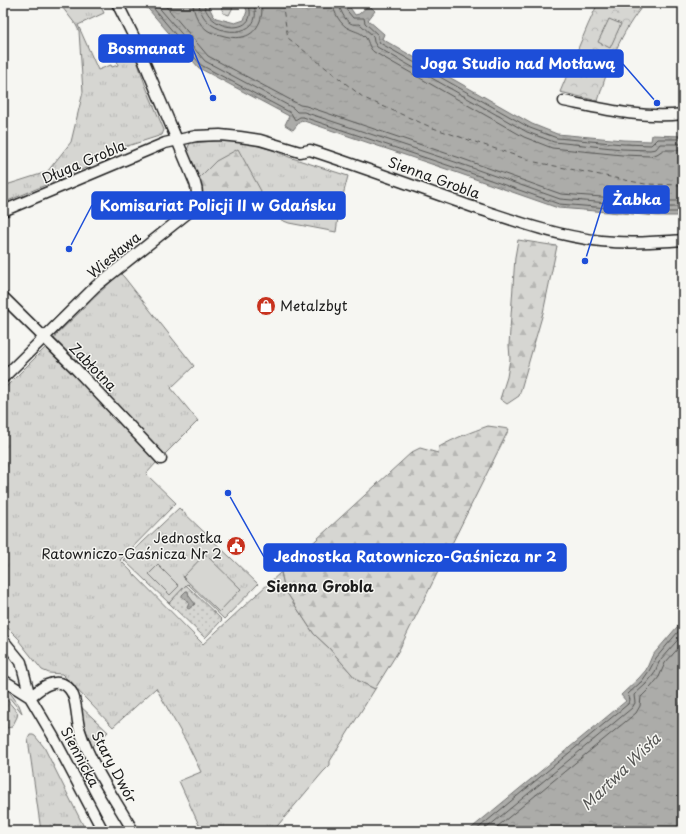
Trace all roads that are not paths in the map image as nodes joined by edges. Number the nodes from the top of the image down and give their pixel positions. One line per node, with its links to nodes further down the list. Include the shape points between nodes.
1 (117, 3): 4 (street)
2 (564, 101): 3 (street, via 625,113)
3 (683, 114)
4 (177, 140): 5 (street, Długa Grobla); 6 (street, Sienna Grobla, via 196,136 240,136 300,152 310,150 532,227 564,234 616,242 652,243); 8 (street, Wiesława, via 196,183 196,204 96,286)
5 (3, 211)
6 (683, 240)
7 (3, 297): 8 (street, Zabłotna)
8 (44, 336): 9 (street, Wiesława); 10 (street, Zabłotna)
9 (3, 378)
10 (160, 459)
11 (3, 640): 13 (street, Siennicka, via 21,662)
12 (3, 680): 13 (street, Siennicka)
13 (30, 697): 14 (street, Siennicka); 15 (street, Stary Dwór, via 54,682 68,688 73,695 79,730 88,753)
14 (103, 831)
15 (133, 831)

